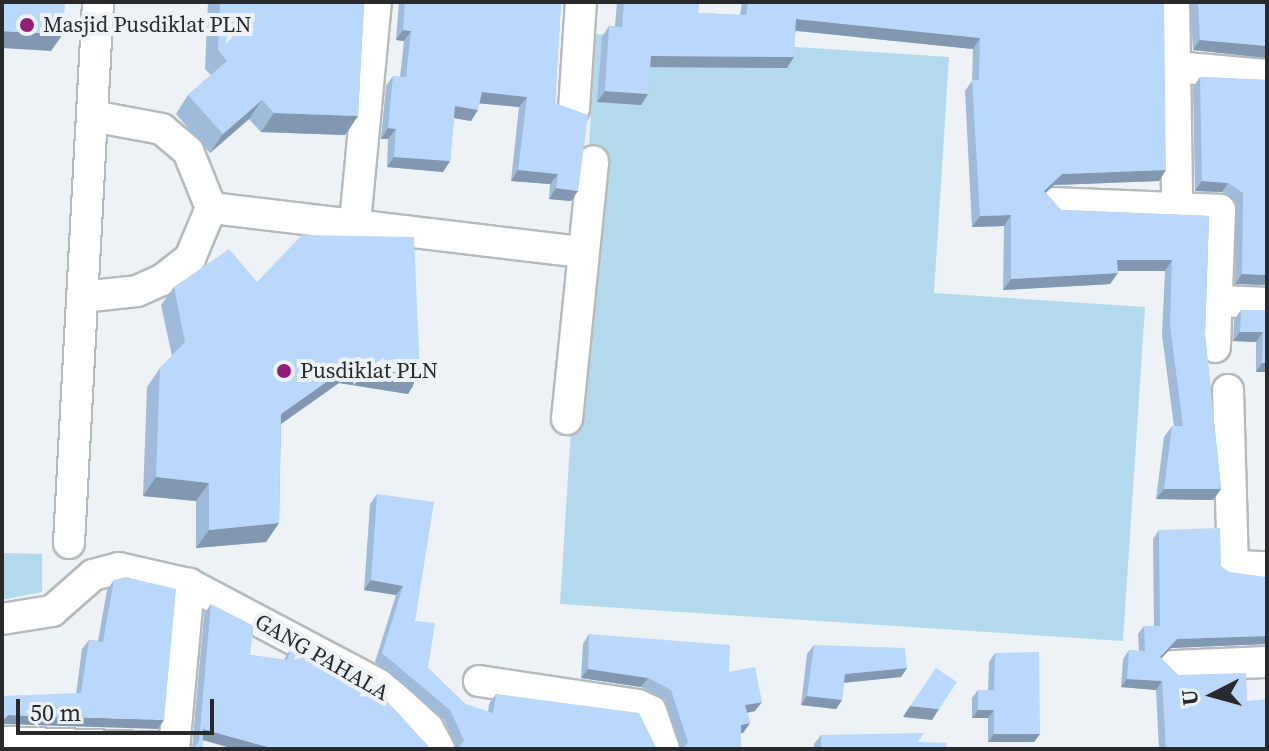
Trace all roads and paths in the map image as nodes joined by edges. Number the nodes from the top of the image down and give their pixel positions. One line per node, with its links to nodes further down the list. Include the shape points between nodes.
1 (98, 2): 8 (street)
2 (376, 2): 13 (street)
3 (581, 2): 7 (street)
4 (1174, 2): 5 (street)
5 (1175, 67): 6 (street); 11 (street)
6 (1267, 75)
7 (574, 109)
8 (92, 116): 12 (street, via 162,129 188,151); 15 (street)
9 (593, 161): 14 (street)
10 (1054, 203): 11 (street)
11 (1177, 203): 16 (street, via 1220,210)
12 (211, 208): 13 (street); 15 (street, via 190,258 162,280 137,291)
13 (355, 223): 14 (street)
14 (581, 252): 20 (street)
15 (82, 297): 21 (street)
16 (1220, 301): 17 (street); 18 (street)
17 (1267, 303)
18 (1215, 347)
19 (1228, 390): 22 (street, via 1233,566)
20 (567, 419)
21 (69, 543)
22 (1267, 567)
23 (189, 584): 24 (street, GANG PAHALA, via 119,568 93,575 52,611); 29 (street); 30 (street, GANG PAHALA, via 382,686 428,728)
24 (2, 619)
25 (1267, 662): 26 (street)
26 (1172, 666)
27 (479, 681): 31 (street, via 638,705 651,711)
28 (2, 742): 29 (street)
29 (174, 748)
30 (439, 749)
31 (664, 749)

